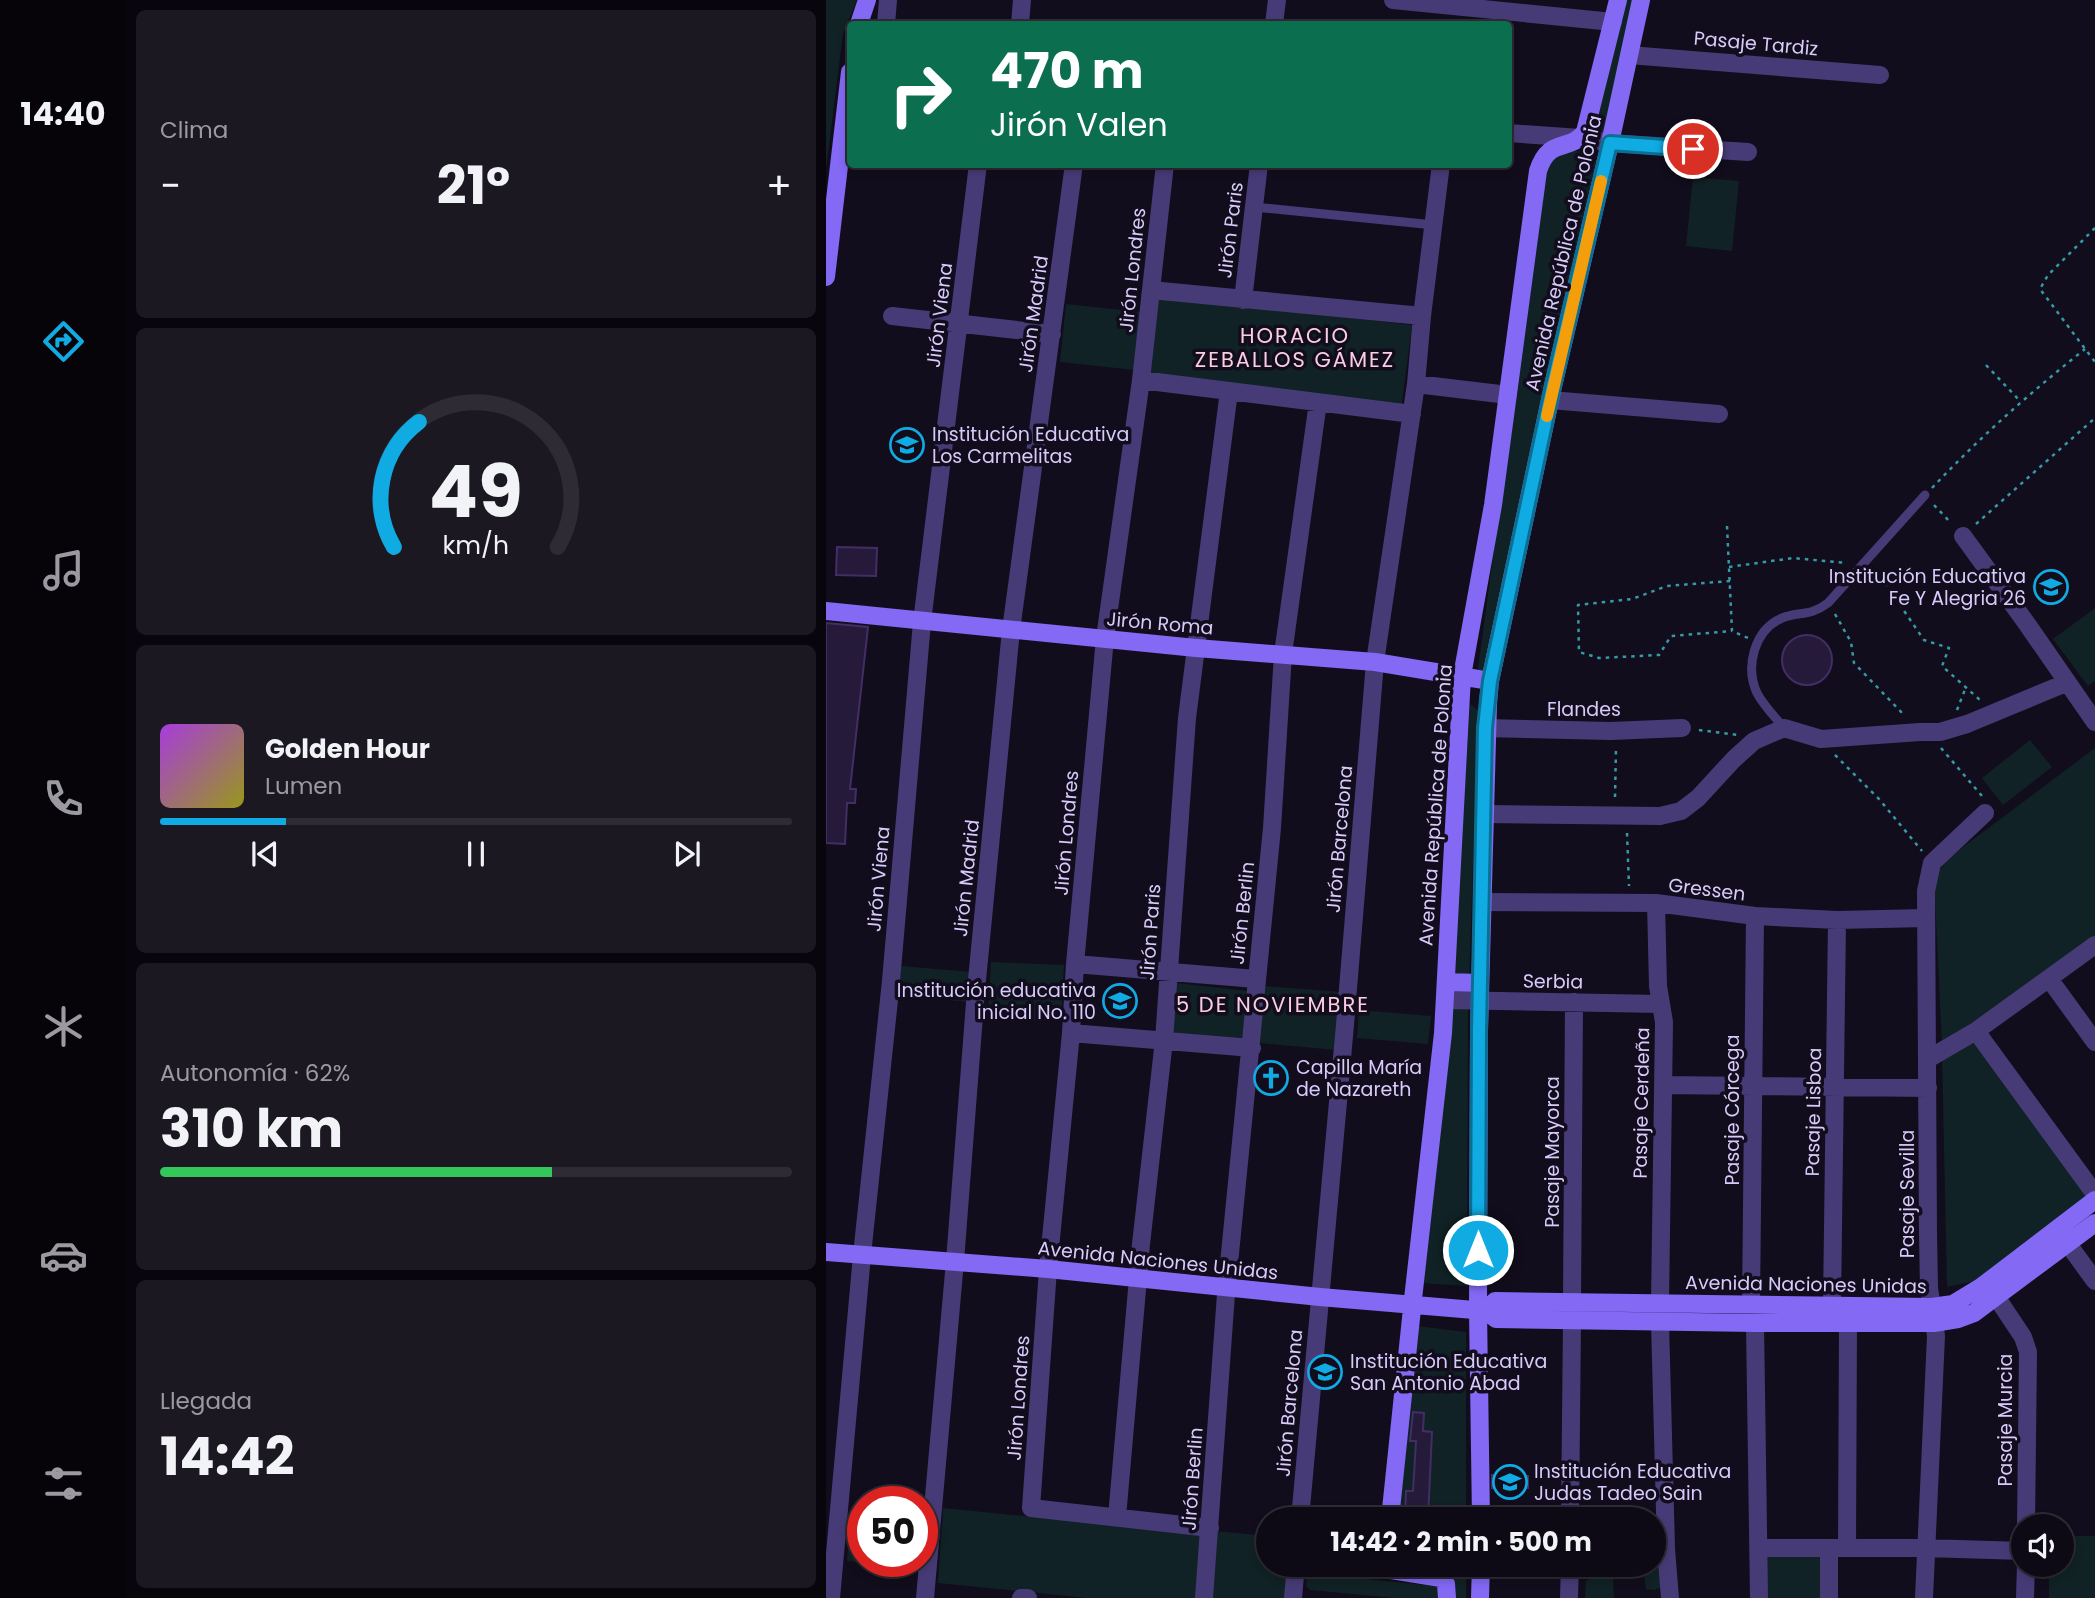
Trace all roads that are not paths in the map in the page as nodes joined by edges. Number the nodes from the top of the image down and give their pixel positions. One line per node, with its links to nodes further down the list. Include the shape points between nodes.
1 (867, 0): 10 (main road)
2 (888, 0): 11 (street)
3 (1022, 0): 12 (street)
4 (1277, 0): 13 (street)
5 (1392, 0): 8 (street)
6 (1618, 0): 14 (main road, Avenida República de Polonia)
7 (1641, 0): 15 (main road, Avenida República de Polonia)
8 (1411, 1): 9 (street)
9 (1537, 7): 14 (street)
10 (860, 21)
11 (886, 21)
12 (1020, 21)
13 (1274, 21)
14 (1613, 22): 19 (main road, Avenida República de Polonia, via 1588,124)
15 (1629, 55): 16 (street, Pasaje Tardiz); 20 (main road, Avenida República de Polonia)
16 (1880, 75)
17 (847, 98): 29 (main road)
18 (1512, 133): 19 (street)
19 (1580, 138): 20 (street); 39 (main road, Avenida República de Polonia, via 1549,150 1538,171)
20 (1610, 143): 21 (street); 40 (main road, Avenida República de Polonia)
21 (1748, 152)
22 (978, 168): 34 (street, Jirón Viena)
23 (1073, 168): 35 (street, Jirón Madrid)
24 (1165, 168): 30 (street, Jirón Londres)
25 (1259, 168): 27 (street, Jirón Paris)
26 (1441, 168): 28 (street, Jirón Barcelona)
27 (1254, 207): 28 (lane); 31 (street, Jirón Paris)
28 (1434, 225): 33 (street, Jirón Barcelona)
29 (826, 277)
30 (1151, 290): 31 (street); 36 (street, Jirón Londres)
31 (1243, 300): 33 (street)
32 (892, 316): 34 (street)
33 (1422, 316): 37 (street, Jirón Barcelona)
34 (959, 323): 35 (street); 47 (street, Jirón Viena)
35 (1052, 334): 48 (street, Jirón Madrid)
36 (1141, 380): 38 (street); 49 (street, Jirón Londres)
37 (1416, 384): 39 (street); 42 (street, Jirón Barcelona)
38 (1229, 391): 41 (street); 50 (street, Jirón Paris)
39 (1508, 395): 53 (main road, Avenida República de Polonia)
40 (1550, 400): 43 (street); 54 (main road, Avenida República de Polonia)
41 (1318, 402): 42 (street); 51 (street, Jirón Berlin)
42 (1412, 414): 52 (street, Jirón Barcelona)
43 (1719, 414)
44 (1925, 495): 59 (lane, via 1828,603 1814,612 1784,617 1764,631 1753,658 1752,676 1758,695)
45 (1963, 536): 55 (street)
46 (826, 611): 47 (main road, Jirón Roma)
47 (922, 622): 48 (main road, Jirón Roma); 91 (street, Jirón Viena)
48 (1011, 631): 49 (main road, Jirón Roma); 92 (street, Jirón Madrid)
49 (1105, 638): 50 (main road, Jirón Roma); 68 (street, Jirón Londres)
50 (1196, 648): 51 (main road, Jirón Roma); 69 (street, Jirón Paris)
51 (1283, 654): 52 (main road, Jirón Roma); 70 (street, Jirón Berlin)
52 (1375, 662): 53 (main road, Jirón Roma); 98 (street, Jirón Barcelona)
53 (1462, 676): 54 (main road, Jirón Roma); 72 (main road, Avenida República de Polonia)
54 (1490, 681): 57 (main road, Avenida República de Polonia)
55 (2066, 683): 56 (street); 59 (street, via 1940,732 1821,739)
56 (2095, 722)
57 (1485, 728): 58 (street, Flandes); 61 (main road, Avenida República de Polonia)
58 (1682, 728)
59 (1784, 728): 61 (street, via 1754,741 1681,811 1660,816)
60 (1985, 813): 65 (street, Pasaje Sevilla, via 1932,863)
61 (1484, 814): 62 (main road, Avenida República de Polonia)
62 (1482, 902): 63 (street, Gressen); 73 (main road, Avenida República de Polonia)
63 (1656, 903): 64 (street, Gressen); 75 (street, Pasaje Cerdeña)
64 (1755, 916): 66 (street, Gressen); 83 (street, Pasaje Córcega)
65 (1926, 918): 66 (street, Gressen); 81 (street, Pasaje Sevilla)
66 (1837, 919): 84 (street, Pasaje Lisboa)
67 (2095, 945): 71 (street)
68 (1075, 964): 69 (street); 77 (street, Jirón Londres)
69 (1168, 970): 70 (street); 78 (street, Jirón Paris)
70 (1256, 979): 80 (street, Jirón Berlin)
71 (2050, 980): 76 (street); 79 (street)
72 (1445, 991): 73 (street, Serbia); 102 (main road, Avenida República de Polonia)
73 (1480, 991): 74 (street, Serbia); 104 (main road, Avenida República de Polonia)
74 (1574, 1002): 75 (street, Serbia); 99 (street, Pasaje Mayorca)
75 (1661, 1004): 82 (street, Pasaje Cerdeña)
76 (1976, 1031): 81 (street); 86 (street)
77 (1071, 1034): 78 (street); 93 (street, Jirón Londres)
78 (1164, 1040): 80 (street); 94 (street, Jirón Paris)
79 (2095, 1042)
80 (1252, 1048): 96 (street, Jirón Berlin)
81 (1928, 1059): 85 (street, Pasaje Sevilla)
82 (1662, 1085): 83 (street); 100 (street, Pasaje Cerdeña)
83 (1753, 1086): 84 (street); 101 (street, Pasaje Córcega)
84 (1834, 1088): 85 (street); 103 (street, Pasaje Lisboa)
85 (1928, 1088): 105 (street, Pasaje Sevilla, via 1927,1234)
86 (2095, 1194)
87 (2095, 1200): 97 (main road, Avenida Naciones Unidas)
88 (2095, 1223): 89 (main road, Avenida Naciones Unidas)
89 (2068, 1244): 95 (street); 97 (main road, Avenida Naciones Unidas)
90 (826, 1252): 91 (main road, Avenida Naciones Unidas)
91 (862, 1255): 92 (main road, Avenida Naciones Unidas); 128 (street, Jirón Viena)
92 (955, 1261): 93 (main road, Avenida Naciones Unidas); 129 (street, Jirón Madrid)
93 (1048, 1269): 94 (main road, Avenida Naciones Unidas); 116 (street, Jirón Londres, via 1031,1508)
94 (1138, 1278): 96 (main road, Avenida Naciones Unidas); 116 (street, Jirón Paris)
95 (2095, 1281)
96 (1227, 1288): 98 (main road, Avenida Naciones Unidas); 117 (street, Jirón Berlin)
97 (1992, 1290): 105 (main road, Avenida Naciones Unidas); 115 (street, Pasaje Murcia, via 2028,1352)
98 (1320, 1297): 102 (main road, Avenida Naciones Unidas); 110 (street, Jirón Barcelona)
99 (1572, 1301): 100 (main road, Avenida Naciones Unidas); 104 (main road, Avenida Naciones Unidas, via 1495,1301)
100 (1660, 1303): 101 (main road, Avenida Naciones Unidas)
101 (1751, 1304): 103 (main road, Avenida Naciones Unidas)
102 (1412, 1306): 104 (main road, Avenida Naciones Unidas); 111 (main road, Avenida República de Polonia)
103 (1832, 1306): 105 (main road, Avenida Naciones Unidas)
104 (1482, 1311): 106 (main road, Avenida Naciones Unidas, via 1496,1319); 112 (main road, Avenida República de Polonia)
105 (1933, 1315): 109 (main road, Avenida Naciones Unidas); 120 (street, Pasaje Sevilla, via 1936,1336)
106 (1572, 1320): 107 (main road, Avenida Naciones Unidas); 113 (street)
107 (1660, 1322): 108 (main road, Avenida Naciones Unidas); 114 (street)
108 (1755, 1323): 109 (main road, Avenida Naciones Unidas); 118 (street)
109 (1848, 1323): 119 (street)
110 (1301, 1507)
111 (1391, 1507)
112 (1481, 1507)
113 (1570, 1507)
114 (1660, 1507)
115 (2026, 1514)
116 (1117, 1517): 117 (street)
117 (1210, 1528): 132 (street, Jirón Berlin)
118 (1759, 1548): 119 (street); 138 (street)
119 (1838, 1548): 120 (street); 139 (street)
120 (1926, 1548): 121 (street); 140 (street, Pasaje Sevilla)
121 (2011, 1551)
122 (1295, 1577): 133 (street)
123 (1436, 1577): 134 (main road, via 1446,1584)
124 (1481, 1577): 135 (main road)
125 (1570, 1577): 136 (street)
126 (1666, 1577): 137 (street)
127 (2026, 1577): 141 (street)
128 (831, 1598)
129 (925, 1598)
130 (1021, 1598): 131 (street)
131 (1028, 1598)
132 (1204, 1598)
133 (1293, 1598)
134 (1447, 1598)
135 (1480, 1598)
136 (1569, 1598)
137 (1670, 1598)
138 (1759, 1598)
139 (1829, 1598)
140 (1924, 1598)
141 (2025, 1598)

